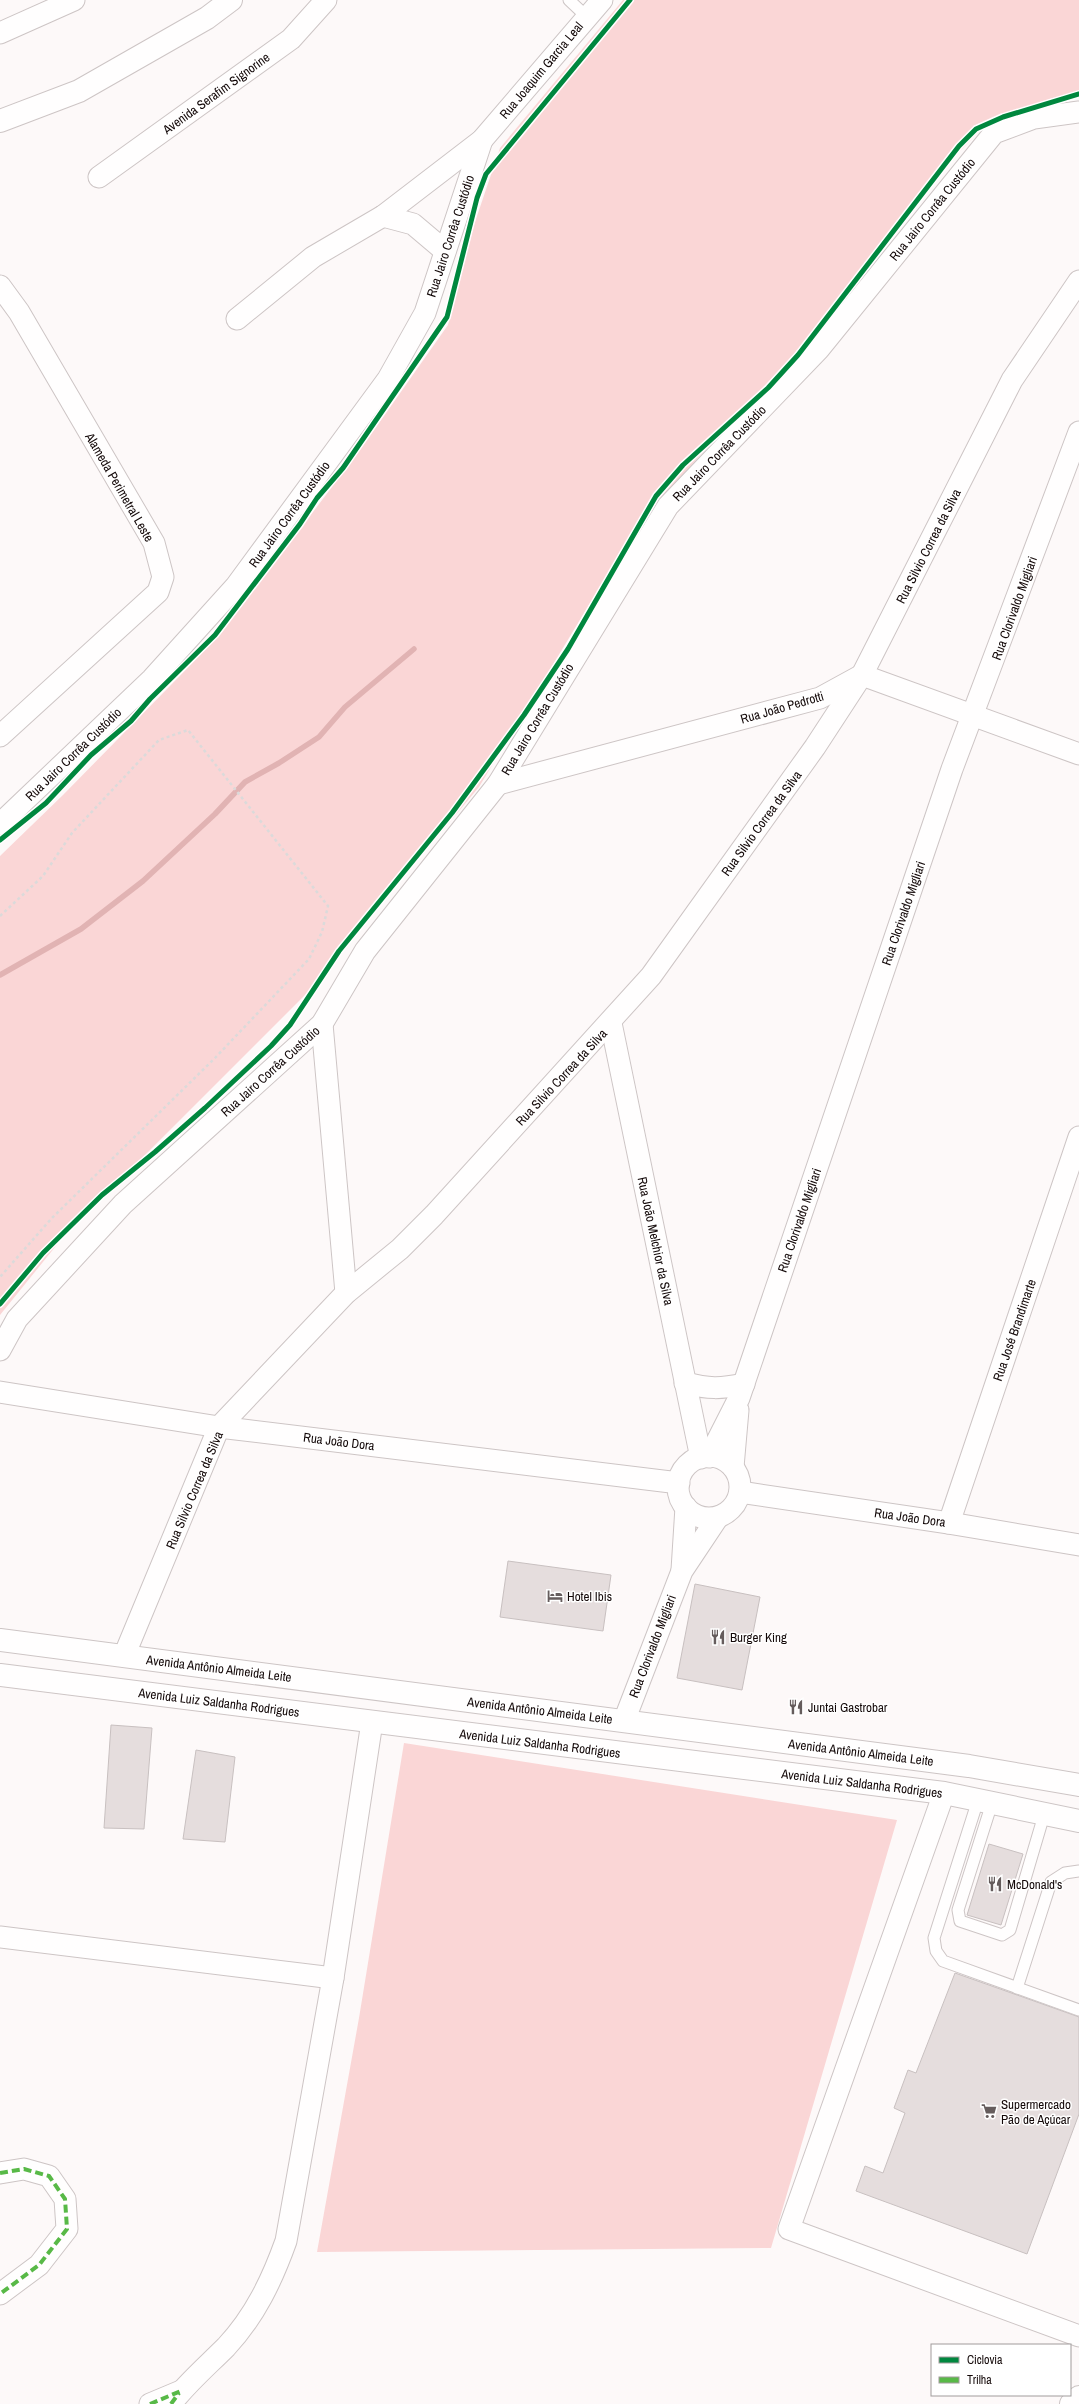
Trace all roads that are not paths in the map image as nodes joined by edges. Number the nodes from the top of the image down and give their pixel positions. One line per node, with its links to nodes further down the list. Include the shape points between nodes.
1 (74, 0): 7 (street)
2 (231, 0): 9 (main road, via 207,18 80,91)
3 (326, 0): 11 (street, Avenida Serafim Signorine, via 291,39)
4 (569, 0): 6 (lane)
5 (602, 0): 6 (street, Rua Joaquim Garcia Leal)
6 (587, 17): 10 (street, Rua Joaquim Garcia Leal)
7 (0, 33)
8 (1079, 112): 22 (street, Rua Jairo Corrêa Custódio, via 1034,118 994,133 819,349 668,506)
9 (0, 120)
10 (482, 140): 12 (street); 13 (street, Rua Jairo Corrêa Custódio)
11 (98, 177)
12 (383, 216): 13 (street, via 413,224); 16 (street, via 313,257)
13 (445, 251): 23 (street, Rua Jairo Corrêa Custódio, via 425,313 388,379 236,586 152,679)
14 (1079, 281): 18 (street, Rua Silvio Correa da Silva, via 1012,380)
15 (0, 286): 20 (street, Alameda Perimetral Leste, via 19,312 154,544 163,578 158,592)
16 (237, 319)
17 (1079, 432): 19 (street, Rua Clorivaldo Migliari)
18 (862, 675): 19 (street); 22 (street, Rua João Pedrotti, via 820,698); 24 (street, Rua Silvio Correa da Silva, via 815,747 652,976)
19 (974, 716): 21 (street); 30 (street, Rua Clorivaldo Migliari, via 952,769)
20 (0, 736)
21 (1079, 754)
22 (498, 784): 25 (street, Rua Jairo Corrêa Custódio, via 365,951)
23 (0, 824)
24 (611, 1023): 27 (street, Rua Silvio Correa da Silva, via 434,1215 400,1249); 29 (street, Rua João Melchior da Silva)
25 (322, 1024): 27 (street); 28 (street, Rua Jairo Corrêa Custódio, via 123,1204 17,1319)
26 (1079, 1137): 39 (street, Rua José Brandimarte)
27 (346, 1293): 32 (street, Rua Silvio Correa da Silva)
28 (0, 1350)
29 (685, 1383): 30 (street, via 708,1389); 33 (street, Rua João Melchior da Silva)
30 (742, 1391): 33 (street, Rua Clorivaldo Migliari); 34 (street, Rua Clorivaldo Migliari)
31 (0, 1392): 32 (street, Rua João Dora)
32 (220, 1427): 35 (street, Rua João Dora); 43 (street, Rua Silvio Correa da Silva)
33 (705, 1457): 34 (street, via 726,1462); 35 (street, via 686,1467)
34 (733, 1467): 36 (street, via 739,1479)
35 (679, 1483): 37 (street, via 680,1496)
36 (740, 1492): 38 (street, via 733,1508); 39 (street, Rua João Dora)
37 (686, 1507): 38 (street, via 700,1517); 41 (street, Rua Clorivaldo Migliari)
38 (718, 1517): 41 (street, Rua Clorivaldo Migliari)
39 (948, 1523): 40 (street, Rua João Dora)
40 (1079, 1545)
41 (682, 1571): 45 (street, Rua Clorivaldo Migliari)
42 (0, 1640): 43 (main road, Avenida Antônio Almeida Leite)
43 (124, 1656): 45 (main road, Avenida Antônio Almeida Leite)
44 (0, 1675): 46 (main road, Avenida Luiz Saldanha Rodrigues)
45 (624, 1721): 47 (main road, Avenida Antônio Almeida Leite, via 969,1766)
46 (372, 1722): 48 (main road, Avenida Luiz Saldanha Rodrigues); 54 (street)
47 (1079, 1785)
48 (944, 1793): 49 (main road, Avenida Luiz Saldanha Rodrigues); 59 (street, via 790,2229)
49 (985, 1802): 50 (main road, Avenida Luiz Saldanha Rodrigues); 50 (lane, via 958,1918 1002,1935 1010,1930); 55 (lane, via 934,1938 936,1951 943,1961)
50 (1044, 1815): 51 (main road, Avenida Luiz Saldanha Rodrigues)
51 (1079, 1821)
52 (1079, 1871): 55 (lane, via 1065,1872 1051,1882)
53 (0, 1937): 54 (street)
54 (334, 1978): 61 (street, via 286,2241 271,2282 248,2320 227,2346)
55 (1017, 1988): 56 (lane)
56 (1079, 2010)
57 (0, 2173): 58 (street, via 24,2169 49,2176 65,2199 67,2229 39,2266)
58 (0, 2294)
59 (1079, 2336)
60 (1079, 2397): 63 (main road)
61 (176, 2398): 62 (street)
62 (150, 2404)
63 (1071, 2404)

